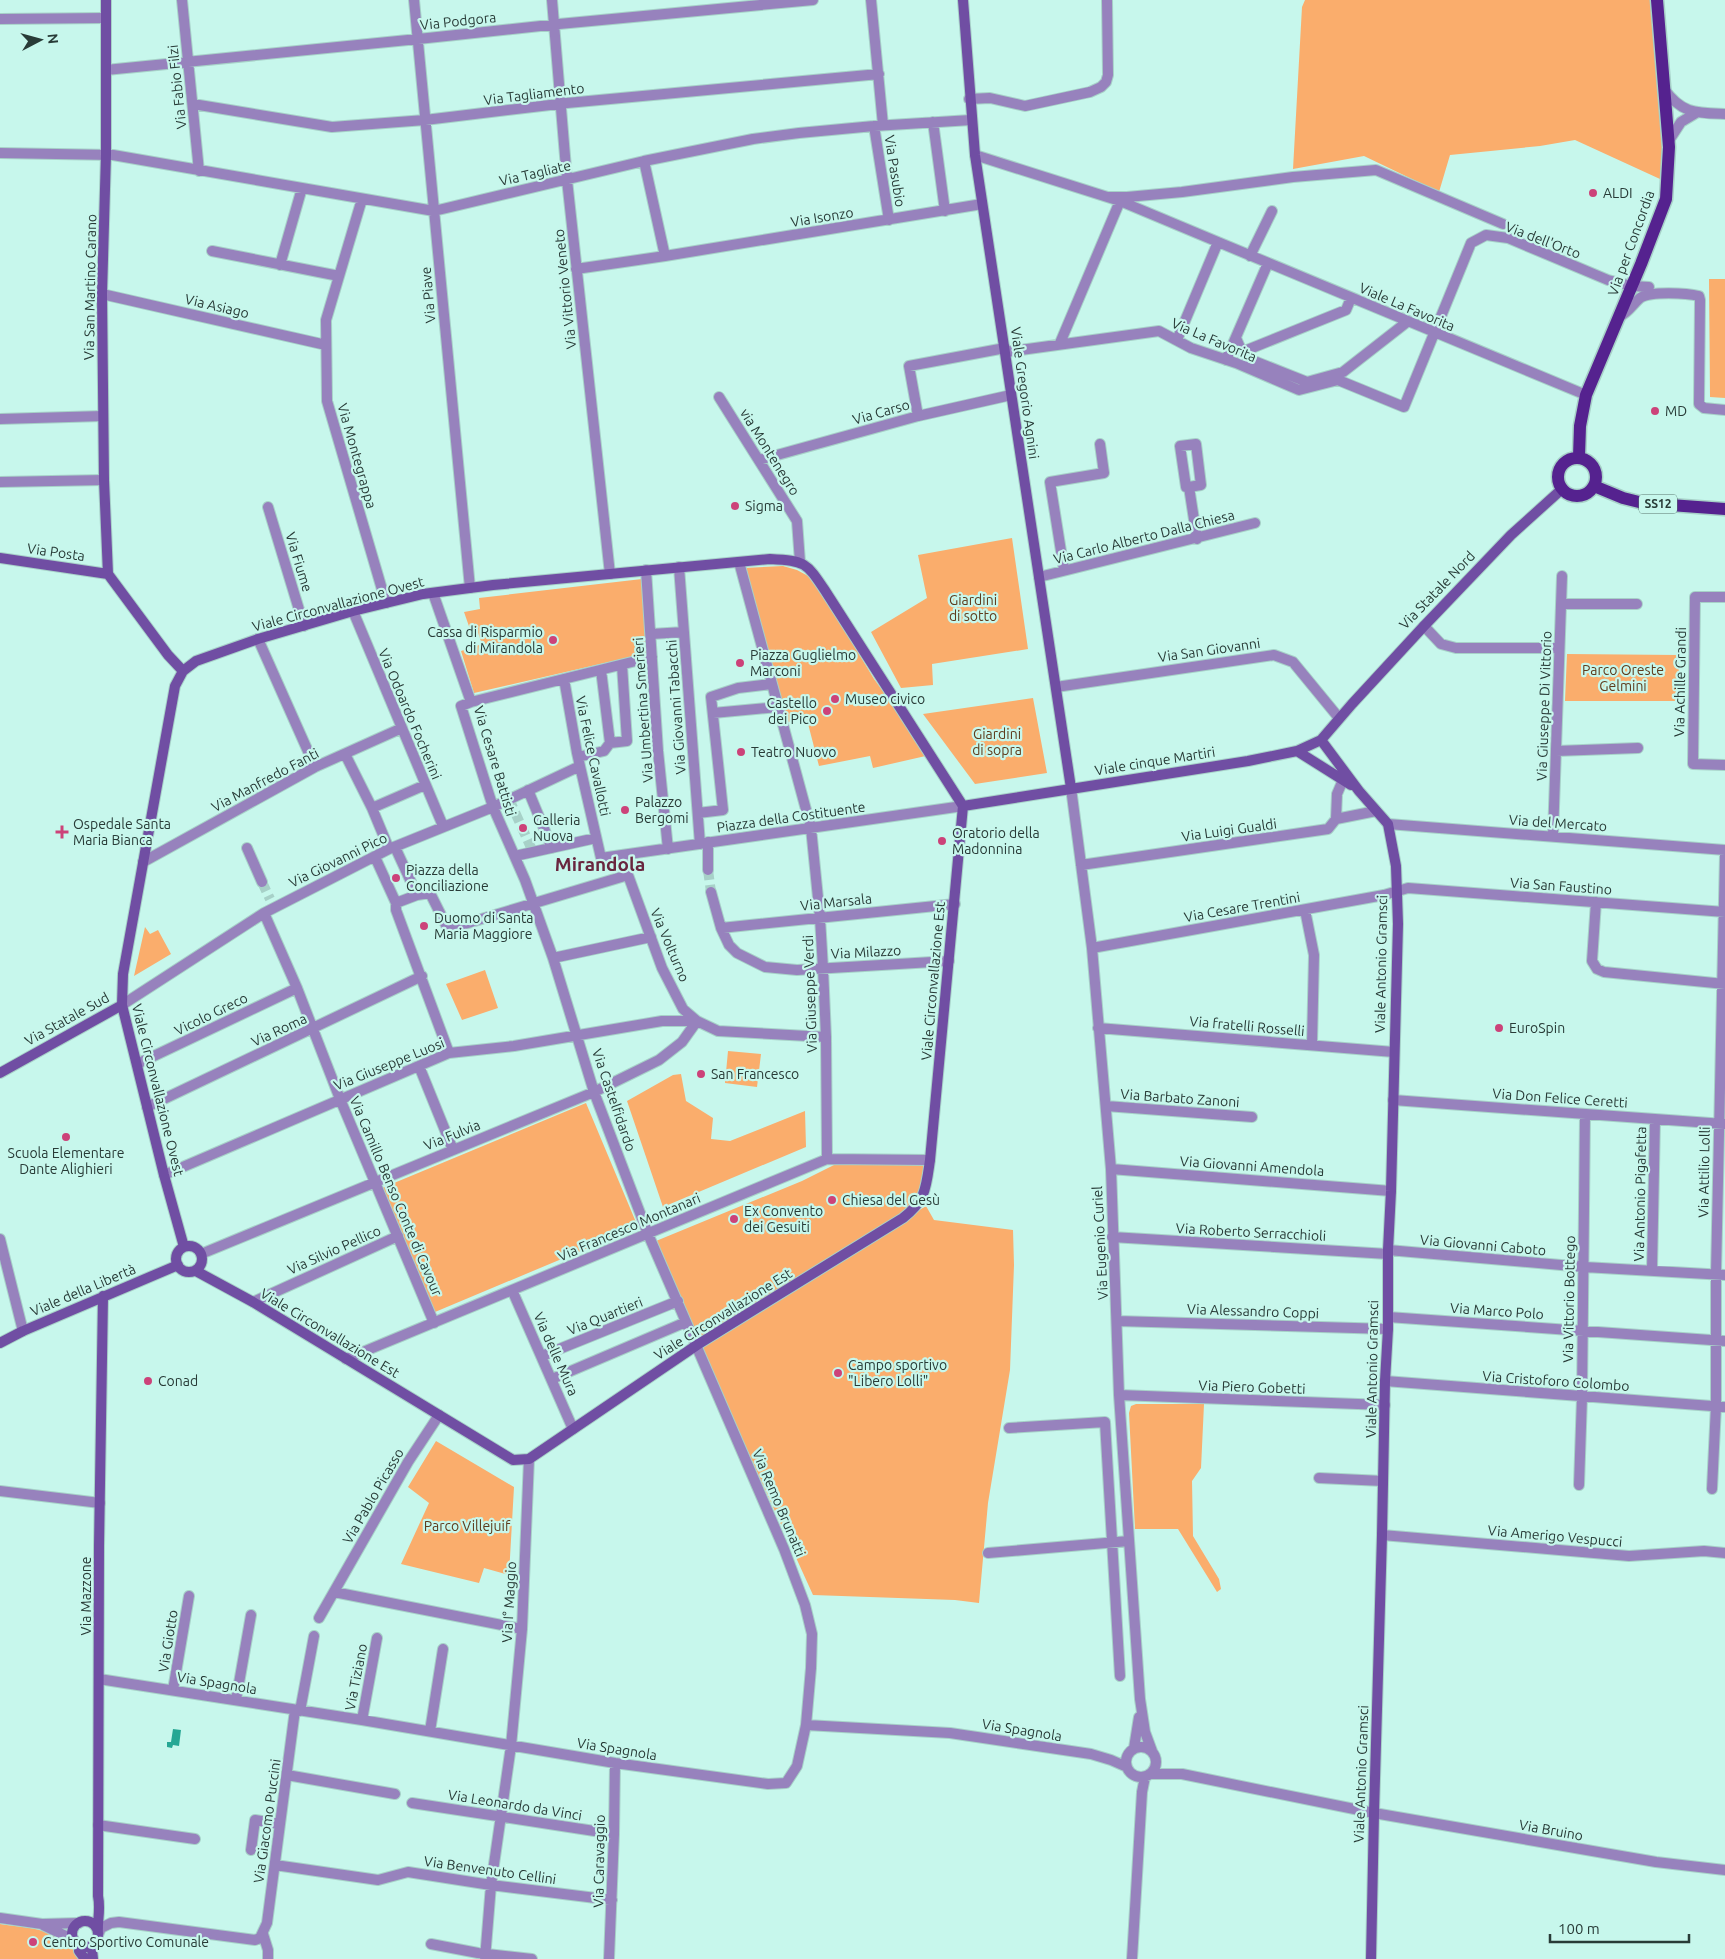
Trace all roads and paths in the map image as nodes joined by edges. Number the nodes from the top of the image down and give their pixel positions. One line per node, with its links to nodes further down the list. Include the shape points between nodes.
1 (106, 0): 10 (main road, Via San Martino Carano)
2 (182, 0): 14 (street, Via Fabio Filzi)
3 (414, 0): 13 (street, Via Piave)
4 (552, 0): 12 (street, Via Vittorio Veneto)
5 (813, 0): 12 (street, Via Podgora)
6 (872, 0): 16 (street, Via Pasubio)
7 (963, 0): 18 (main road, Viale Gregorio Agnini)
8 (1107, 0): 18 (street, via 1108,75 1101,87 1025,106 990,98)
9 (1656, 0): 17 (main road, Via per Concordia)
10 (106, 18): 11 (street); 15 (main road, Via San Martino Carano)
11 (0, 19)
12 (555, 24): 13 (street, Via Podgora); 20 (street, Via Vittorio Veneto)
13 (418, 40): 14 (street, Via Podgora); 25 (street, Via Piave)
14 (188, 62): 15 (street, Via Podgora); 19 (street, Via Fabio Filzi)
15 (106, 70): 32 (main road, Via San Martino Carano)
16 (879, 74): 20 (street, Via Tagliamento); 29 (street, Via Pasubio)
17 (1664, 89): 21 (street); 24 (main road, Via per Concordia)
18 (969, 99): 26 (main road, Viale Gregorio Agnini)
19 (193, 104): 25 (street, Via Tagliamento, via 332,127); 35 (street, Via Fabio Filzi)
20 (561, 104): 25 (street, Via Tagliamento); 36 (street, Via Vittorio Veneto)
21 (1680, 105): 22 (street); 24 (street)
22 (1696, 114): 23 (street); 28 (street)
23 (1725, 114)
24 (1666, 115): 28 (street); 30 (main road, Via per Concordia)
25 (425, 120): 42 (street, Via Piave)
26 (971, 120): 27 (street, Via Tagliate); 33 (main road, Viale Gregorio Agnini)
27 (933, 122): 29 (street, Via Tagliate); 43 (street)
28 (1681, 122): 30 (street)
29 (879, 125): 34 (street, Via Tagliate, via 754,139); 45 (street, Via Pasubio)
30 (1668, 142): 52 (main road, Via per Concordia, via 1666,199)
31 (0, 153): 32 (street, Via Tagliate)
32 (106, 154): 35 (street, Via Tagliate); 58 (main road, Via San Martino Carano)
33 (975, 155): 38 (street, Viale La Favorita); 41 (main road, Viale Gregorio Agnini)
34 (644, 162): 36 (street, Via Tagliate); 49 (street)
35 (199, 171): 37 (street, Via Tagliate)
36 (567, 180): 42 (street, Via Tagliate); 54 (street, Via Vittorio Veneto)
37 (302, 188): 39 (street, Via Tagliate); 53 (street)
38 (1108, 197): 40 (street, Viale La Favorita); 46 (street, via 1376,170)
39 (362, 199): 42 (street, Via Tagliate); 55 (street, Via Montegrappa)
40 (1120, 201): 47 (street, Viale La Favorita); 65 (street)
41 (982, 204): 43 (street, Via Isonzo); 67 (main road, Viale Gregorio Agnini)
42 (434, 211): 100 (street, Via Piave)
43 (944, 211): 45 (street, Via Isonzo)
44 (1272, 211): 50 (street)
45 (889, 220): 49 (street, Via Isonzo)
46 (1503, 224)
47 (1218, 242): 50 (street, Viale La Favorita); 64 (street)
48 (212, 251): 53 (street)
49 (665, 256): 54 (street, Via Isonzo)
50 (1250, 256): 51 (street, Viale La Favorita)
51 (1268, 263): 59 (street, Viale La Favorita); 63 (street)
52 (1641, 264): 56 (main road, Via per Concordia); 57 (street)
53 (280, 265): 55 (street)
54 (576, 269): 97 (street, Via Vittorio Veneto)
55 (339, 276): 66 (street, Via Montegrappa, via 326,320)
56 (1632, 286): 57 (street, Via dell'Orto); 60 (main road, Via per Concordia); 62 (street, Via dell'Orto, via 1608,280 1508,238 1486,235 1471,243)
57 (1647, 291): 60 (street, via 1626,314); 74 (street, via 1699,296 1699,404 1704,408)
58 (102, 294): 66 (street, Via Asiago); 75 (main road, Via San Martino Carano)
59 (1351, 298): 61 (street, Viale La Favorita); 68 (street, via 1346,310)
60 (1619, 317): 71 (main road, Via per Concordia)
61 (1407, 322): 62 (street, Viale La Favorita); 68 (street, via 1343,372 1307,382 1249,359)
62 (1433, 332): 71 (street, Viale La Favorita); 73 (street, Via dell'Orto)
63 (1236, 338): 68 (street); 69 (street)
64 (1176, 340): 65 (street, Via La Favorita, via 1159,331); 69 (street, Via La Favorita)
65 (1060, 343): 67 (street, Via La Favorita)
66 (326, 345): 103 (street, Via Montegrappa, via 327,401)
67 (1005, 350): 70 (main road, Viale Gregorio Agnini); 76 (street, Via La Favorita, via 909,366)
68 (1242, 352)
69 (1226, 360): 73 (street, Via La Favorita, via 1299,390 1338,380)
70 (1011, 395): 76 (street, Via Carso); 99 (main road, Viale Gregorio Agnini)
71 (1586, 395): 79 (main road, Via per Concordia)
72 (720, 397): 80 (street, via Montenegro)
73 (1404, 407)
74 (1725, 410)
75 (103, 416): 77 (street); 81 (main road, Via San Martino Carano)
76 (918, 416): 80 (street, Via Carso)
77 (0, 418)
78 (1100, 444): 95 (street, via 1104,473 1050,482)
79 (1579, 457): 83 (main road, via 1594,467); 85 (main road, via 1566,460 1558,471)
80 (759, 460): 92 (street, via Montenegro, via 798,521)
81 (104, 480): 82 (street); 96 (main road, Via San Martino Carano)
82 (0, 482)
83 (1594, 486): 85 (main road, via 1587,493 1576,496); 87 (main road, SS12, via 1643,503)
84 (1190, 487): 89 (street)
85 (1562, 489): 108 (main road, Via Statale Nord, via 1512,535)
86 (268, 506): 107 (street, Via Fiume)
87 (1725, 509)
88 (1255, 523): 89 (street, Via Carlo Alberto Dalla Chiesa)
89 (1197, 539): 95 (street, Via Carlo Alberto Dalla Chiesa)
90 (0, 558): 96 (main road, Via Posta)
91 (739, 562): 92 (main road, Viale Circonvallazione Ovest, via 770,559); 93 (main road, Viale Circonvallazione Ovest); 118 (street)
92 (800, 562): 139 (main road, via 813,573 826,592)
93 (679, 568): 94 (main road, Viale Circonvallazione Ovest); 109 (street, Via Giovanni Tabacchi)
94 (646, 570): 97 (main road, Viale Circonvallazione Ovest); 110 (street, Via Umbertina Smerieri)
95 (1064, 570): 99 (street, Via Carlo Alberto Dalla Chiesa)
96 (108, 574): 116 (main road)
97 (610, 574): 100 (main road, Viale Circonvallazione Ovest)
98 (1562, 576): 104 (street, Via Giuseppe Di Vittorio)
99 (1039, 577): 119 (main road, Viale Gregorio Agnini)
100 (470, 588): 101 (main road, Viale Circonvallazione Ovest)
101 (433, 593): 103 (main road, Viale Circonvallazione Ovest); 120 (street, Via Cesare Battisti)
102 (1725, 598): 132 (street, Via Achille Grandi, via 1695,598 1693,764)
103 (386, 603): 106 (main road, Viale Circonvallazione Ovest)
104 (1561, 604): 105 (street); 112 (street, Via Giuseppe Di Vittorio)
105 (1637, 604)
106 (353, 612): 107 (main road, Viale Circonvallazione Ovest); 124 (street, Via Odoardo Focherini)
107 (304, 626): 111 (main road, Viale Circonvallazione Ovest)
108 (1424, 626): 112 (street, via 1441,644 1456,648); 123 (main road, Via Statale Nord)
109 (684, 632): 110 (street); 143 (street, Via Giovanni Tabacchi)
110 (651, 634): 113 (street, Via Umbertina Smerieri)
111 (258, 639): 116 (main road, Viale Circonvallazione Ovest, via 196,661); 133 (street)
112 (1559, 648): 129 (street, Via Giuseppe Di Vittorio)
113 (652, 657): 114 (street); 154 (street, Via Umbertina Smerieri)
114 (622, 665): 115 (street); 126 (street, Via Giovanni Pico, via 627,741)
115 (601, 670): 117 (street); 126 (street)
116 (183, 671): 160 (main road, Viale Circonvallazione Ovest, via 175,686)
117 (564, 679): 120 (street); 131 (street, Via Felice Cavallotti)
118 (771, 684): 121 (street); 122 (street, via 738,688 711,697)
119 (1056, 687): 123 (street, Via San Giovanni, via 1274,655 1293,662); 136 (main road, Viale Gregorio Agnini)
120 (471, 702): 140 (street, Via Cesare Battisti, via 461,706)
121 (778, 708): 122 (street); 147 (street, Via Giuseppe Verdi)
122 (713, 713): 143 (street, via 722,810)
123 (1339, 718): 125 (main road, Viale cinque Martiri)
124 (402, 728): 130 (street, Via Manfredo Fanti); 135 (street, Via Odoardo Focherini)
125 (1321, 740): 128 (main road, Viale cinque Martiri); 138 (main road)
126 (610, 744): 131 (street, Via Giovanni Pico, via 604,751)
127 (1638, 748): 129 (street)
128 (1296, 751): 134 (main road); 136 (main road, Viale cinque Martiri)
129 (1556, 751): 148 (street, Via Giuseppe Di Vittorio)
130 (345, 754): 133 (street, Via Manfredo Fanti); 141 (street)
131 (579, 762): 137 (street, Via Giovanni Pico); 149 (street, Via Felice Cavallotti)
132 (1725, 765)
133 (315, 767): 160 (street, Via Manfredo Fanti)
134 (1343, 780): 138 (main road); 144 (street, via 1337,794)
135 (425, 785): 141 (street); 146 (street, Via Odoardo Focherini)
136 (1071, 788): 139 (main road, Viale cinque Martiri); 161 (street, Via Eugenio Curiel)
137 (528, 790): 140 (street, Via Giovanni Pico); 153 (street)
138 (1359, 791): 142 (main road)
139 (963, 806): 147 (street, Piazza della Costituente); 170 (main road, Viale Circonvallazione Est)
140 (493, 807): 146 (street, Via Giovanni Pico); 157 (street, Via Cesare Battisti)
141 (372, 808): 152 (street)
142 (1376, 811): 144 (street, Via Luigi Gualdi); 145 (main road)
143 (698, 812): 150 (street, Via Giovanni Tabacchi)
144 (1336, 819): 161 (street, Via Luigi Gualdi, via 1328,829)
145 (1388, 824): 148 (street, Via del Mercato); 166 (main road, Viale Antonio Gramsci, via 1396,866)
146 (443, 826): 152 (street, Via Giovanni Pico)
147 (811, 828): 150 (street, Piazza della Costituente); 175 (street, Via Giuseppe Verdi)
148 (1553, 836): 155 (street, Via del Mercato)
149 (596, 838): 153 (street); 158 (street, Piazza della Costituente, via 601,858)
150 (704, 843): 154 (street, Piazza della Costituente); 162 (street)
151 (247, 848): 164 (street)
152 (392, 848): 159 (street, Via Giovanni Pico); 167 (street)
153 (552, 848): 157 (street)
154 (668, 849): 158 (street, Piazza della Costituente)
155 (1725, 850)
156 (1725, 854): 174 (street, Via Attilio Lolli)
157 (515, 856): 171 (street, Via Cesare Battisti)
158 (623, 856): 163 (street)
159 (375, 857): 169 (street); 172 (street, Via Giovanni Pico)
160 (143, 862): 185 (main road, Viale Circonvallazione Ovest, via 123,974)
161 (1081, 865): 178 (street, Via Eugenio Curiel)
162 (708, 870)
163 (628, 875): 171 (street); 177 (street, Via Volturno)
164 (262, 882)
165 (711, 892): 176 (street, Via Milazzo)
166 (1396, 893): 168 (street, Via San Faustino, via 1408,888); 173 (street, Via Cesare Trentini); 193 (main road, Viale Antonio Gramsci)
167 (417, 895): 169 (street); 171 (street, via 430,893 448,930)
168 (1596, 902): 174 (street, Via San Faustino); 183 (street, via 1592,962 1597,969)
169 (396, 903): 182 (street)
170 (954, 904): 175 (street, Via Marsala); 180 (main road, Viale Circonvallazione Est)
171 (534, 905): 179 (street, Via Castelfidardo)
172 (269, 907): 184 (street, Via Camillo Benso Conte di Cavour); 185 (street, Via Giovanni Pico)
173 (1305, 910): 178 (street, Via Cesare Trentini); 191 (street, via 1314,955)
174 (1724, 912): 183 (street, Via Attilio Lolli)
175 (820, 918): 176 (street, Via Marsala); 181 (street, Via Giuseppe Verdi)
176 (720, 928): 181 (street, Via Milazzo, via 736,953 765,967 782,970)
177 (651, 938): 179 (street); 186 (street, Via Volturno, via 683,1009)
178 (1092, 948): 187 (street, Via Eugenio Curiel)
179 (553, 958): 189 (street, Via Castelfidardo)
180 (949, 961): 181 (street, Via Milazzo); 209 (main road, Viale Circonvallazione Est)
181 (823, 968): 190 (street, Via Giuseppe Verdi)
182 (422, 976): 188 (street, Via Roma); 194 (street)
183 (1724, 984): 192 (street, Via Attilio Lolli)
184 (297, 988): 188 (street, Via Camillo Benso Conte di Cavour); 195 (street, Vicolo Greco)
185 (122, 1004): 195 (main road, Viale Circonvallazione Ovest); 197 (main road, Via Statale Sud)
186 (697, 1021): 189 (street, Via Giuseppe Luosi, via 662,1021); 190 (street, via 718,1031); 198 (street, Via Fulvia, via 682,1042 659,1060)
187 (1098, 1028): 191 (street, Via fratelli Rosselli); 201 (street, Via Eugenio Curiel)
188 (312, 1029): 199 (street, Via Camillo Benso Conte di Cavour); 202 (street, Via Roma)
189 (577, 1034): 194 (street, Via Giuseppe Luosi, via 514,1046); 198 (street, Via Castelfidardo)
190 (826, 1037): 208 (street, Via Giuseppe Verdi)
191 (1312, 1045): 193 (street, Via fratelli Rosselli)
192 (1722, 1049): 206 (street, Via Attilio Lolli)
193 (1394, 1052): 200 (main road, Viale Antonio Gramsci)
194 (449, 1053): 196 (street, Via Giuseppe Luosi)
195 (137, 1064): 202 (main road, Viale Circonvallazione Ovest)
196 (419, 1066): 199 (street, Via Giuseppe Luosi); 207 (street)
197 (0, 1073)
198 (594, 1092): 207 (street, Via Fulvia); 214 (street, Via Castelfidardo)
199 (340, 1099): 211 (street, Via Giuseppe Luosi); 212 (street, Via Camillo Benso Conte di Cavour)
200 (1393, 1100): 203 (street, Via Don Felice Ceretti); 213 (main road, Viale Antonio Gramsci)
201 (1106, 1106): 204 (street, Via Barbato Zanoni); 210 (street, Via Eugenio Curiel)
202 (147, 1107): 211 (main road, Viale Circonvallazione Ovest)
203 (1585, 1114): 205 (street, Via Don Felice Ceretti); 222 (street, Via Vittorio Bottego)
204 (1252, 1117)
205 (1655, 1119): 206 (street, Via Don Felice Ceretti); 224 (street, Via Antonio Pigafetta)
206 (1722, 1124): 225 (street, Via Attilio Lolli)
207 (452, 1150): 212 (street, Via Fulvia)
208 (827, 1159): 209 (street, Via Francesco Montanari); 214 (street, Via Francesco Montanari)
209 (930, 1160): 239 (main road, Viale Circonvallazione Est, via 926,1188 917,1208)
210 (1110, 1169): 213 (street, Via Giovanni Amendola); 216 (street, Via Eugenio Curiel)
211 (164, 1175): 218 (main road, Viale Circonvallazione Ovest)
212 (375, 1182): 215 (street, Via Camillo Benso Conte di Cavour); 220 (street, Via Fulvia)
213 (1391, 1191): 219 (main road, Viale Antonio Gramsci)
214 (648, 1234): 226 (street, Via Francesco Montanari); 228 (street, Via Castelfidardo)
215 (398, 1236): 229 (street, Via Silvio Pellico); 233 (street, Via Camillo Benso Conte di Cavour)
216 (1112, 1237): 219 (street, Via Roberto Serracchioli); 231 (street, Via Eugenio Curiel)
217 (0, 1239): 236 (street)
218 (184, 1247): 220 (main road, via 195,1247); 221 (main road, via 177,1256)
219 (1388, 1252): 222 (street, Via Giovanni Caboto); 230 (main road, Viale Antonio Gramsci)
220 (201, 1254): 223 (main road, via 202,1263)
221 (178, 1265): 223 (main road, Viale Circonvallazione Est, via 184,1271); 227 (main road, Viale della Libertà)
222 (1584, 1268): 224 (street, Via Giovanni Caboto); 235 (street, Via Vittorio Bottego)
223 (196, 1270): 229 (main road, Viale Circonvallazione Est)
224 (1652, 1270): 225 (street, Via Giovanni Caboto)
225 (1720, 1275): 237 (street, Via Attilio Lolli)
226 (512, 1290): 233 (street, Via Francesco Montanari); 240 (street, Via delle Mura)
227 (103, 1296): 236 (main road, Viale della Libertà); 259 (main road, Via Mazzone)
228 (678, 1301): 232 (street, Via Remo Brunatti); 240 (street, Via Quartieri)
229 (253, 1302): 241 (main road, Viale Circonvallazione Est)
230 (1388, 1317): 234 (main road, Viale Antonio Gramsci); 235 (street, Via Marco Polo)
231 (1117, 1321): 234 (street, Via Alessandro Coppi); 244 (street, Via Eugenio Curiel)
232 (686, 1322): 239 (street, Via Remo Brunatti); 242 (street)
233 (434, 1323): 241 (street, Via Francesco Montanari)
234 (1388, 1330): 243 (main road, Viale Antonio Gramsci)
235 (1582, 1330): 237 (street, Via Marco Polo); 245 (street, Via Vittorio Bottego)
236 (23, 1331): 238 (main road, Viale della Libertà)
237 (1721, 1341): 247 (street, Via Attilio Lolli)
238 (0, 1343)
239 (697, 1345): 252 (main road, Viale Circonvallazione Est); 280 (street, Via Remo Brunatti, via 805,1605 812,1634)
240 (542, 1356): 242 (street, Via delle Mura)
241 (346, 1359): 248 (main road, Viale Circonvallazione Est)
242 (552, 1380): 252 (street, Via delle Mura)
243 (1385, 1381): 245 (street, Via Cristoforo Colombo); 246 (main road, Viale Antonio Gramsci)
244 (1119, 1396): 246 (street, Via Piero Gobetti); 249 (street, Via Eugenio Curiel)
245 (1582, 1397): 247 (street, Via Cristoforo Colombo); 256 (street, Via Vittorio Bottego)
246 (1385, 1405): 255 (main road, Viale Antonio Gramsci)
247 (1720, 1407): 257 (street, Via Attilio Lolli)
248 (439, 1415): 253 (main road, Viale Circonvallazione Est, via 513,1460); 265 (street, Via Pablo Picasso, via 408,1462)
249 (1120, 1421): 250 (street); 261 (street, Via Eugenio Curiel)
250 (1105, 1422): 251 (street); 262 (street)
251 (1009, 1428)
252 (573, 1429): 253 (main road, Viale Circonvallazione Est)
253 (529, 1459): 269 (street, Via I° Maggio)
254 (1319, 1478): 255 (street)
255 (1384, 1481): 260 (main road, Viale Antonio Gramsci)
256 (1579, 1485)
257 (1712, 1490)
258 (0, 1491): 259 (street)
259 (100, 1503): 274 (main road, Via Mazzone)
260 (1382, 1535): 264 (street, Via Amerigo Vespucci, via 1629,1556 1704,1551); 293 (main road, Viale Antonio Gramsci)
261 (1129, 1541): 262 (street); 276 (street, Via Eugenio Curiel)
262 (1112, 1543): 263 (street); 273 (street)
263 (988, 1553)
264 (1725, 1553)
265 (334, 1592): 268 (street, Via Pablo Picasso); 269 (street)
266 (189, 1596): 275 (street, Via Giotto)
267 (251, 1615): 277 (street)
268 (319, 1618)
269 (522, 1629): 282 (street, Via I° Maggio)
270 (314, 1636): 278 (street, Via Giacomo Puccini)
271 (377, 1638): 279 (street, Via Tiziano)
272 (443, 1649): 281 (street)
273 (1120, 1676)
274 (99, 1679): 275 (street, Via Spagnola); 296 (main road, Via Mazzone)
275 (173, 1690): 277 (street, Via Spagnola)
276 (1140, 1699): 283 (street, Via Eugenio Curiel); 285 (street, Via Eugenio Curiel, via 1145,1732)
277 (236, 1700): 278 (street, Via Spagnola)
278 (298, 1710): 279 (street, Via Spagnola); 289 (street, Via Giacomo Puccini)
279 (362, 1720): 281 (street, Via Spagnola)
280 (806, 1725): 284 (street, Via Spagnola, via 950,1733); 286 (street, Via Spagnola, via 797,1766 786,1783 768,1784)
281 (430, 1731): 282 (street, Via Spagnola)
282 (511, 1746): 286 (street, Via Spagnola); 295 (street, Via I° Maggio)
283 (1132, 1750): 284 (street, Via Spagnola); 285 (street, via 1144,1747); 287 (street, via 1126,1759)
284 (1091, 1754): 287 (street, Via Spagnola)
285 (1154, 1755): 288 (street, via 1168,1768); 290 (street, via 1156,1767)
286 (615, 1763): 298 (street, Via Caravaggio)
287 (1130, 1771): 290 (street); 294 (street)
288 (1182, 1774): 290 (street); 293 (street)
289 (286, 1775): 291 (street); 297 (street, Via Giacomo Puccini)
290 (1147, 1776): 294 (street)
291 (395, 1794)
292 (412, 1803): 295 (street, Via Leonardo da Vinci)
293 (1374, 1813): 302 (street, Via Bruino, via 1656,1862); 320 (main road, Viale Antonio Gramsci)
294 (1140, 1816): 319 (street)
295 (501, 1817): 298 (street, Via Leonardo da Vinci); 303 (street, Via I° Maggio)
296 (98, 1824): 299 (street); 304 (main road, Via Mazzone)
297 (280, 1824): 300 (street, via 255,1820); 301 (street, Via Giacomo Puccini)
298 (614, 1834): 305 (street, Via Caravaggio)
299 (196, 1839)
300 (251, 1850)
301 (275, 1865): 303 (street, Via Benvenuto Cellini, via 378,1880 408,1872); 309 (street, Via Giacomo Puccini)
302 (1725, 1870)
303 (491, 1885): 305 (street, Via Benvenuto Cellini); 313 (street, Via I° Maggio)
304 (98, 1896): 307 (main road, Via Mazzone, via 94,1910); 310 (main road, Via Mazzone, via 101,1909)
305 (612, 1900): 318 (street, Via Caravaggio)
306 (0, 1918): 308 (street)
307 (82, 1922): 308 (street); 310 (main road, via 95,1926); 311 (main road, Via Mazzone, via 74,1928)
308 (42, 1924): 311 (street)
309 (263, 1934): 310 (street, via 254,1940 119,1922 101,1928); 316 (street)
310 (97, 1936): 311 (main road, via 87,1947); 315 (main road, Via Mazzone, via 92,1949)
311 (77, 1942): 314 (main road)
312 (431, 1944): 313 (street)
313 (484, 1956): 317 (street)
314 (85, 1959)
315 (93, 1959)
316 (268, 1959)
317 (532, 1959)
318 (609, 1959)
319 (1132, 1959)
320 (1371, 1959)

